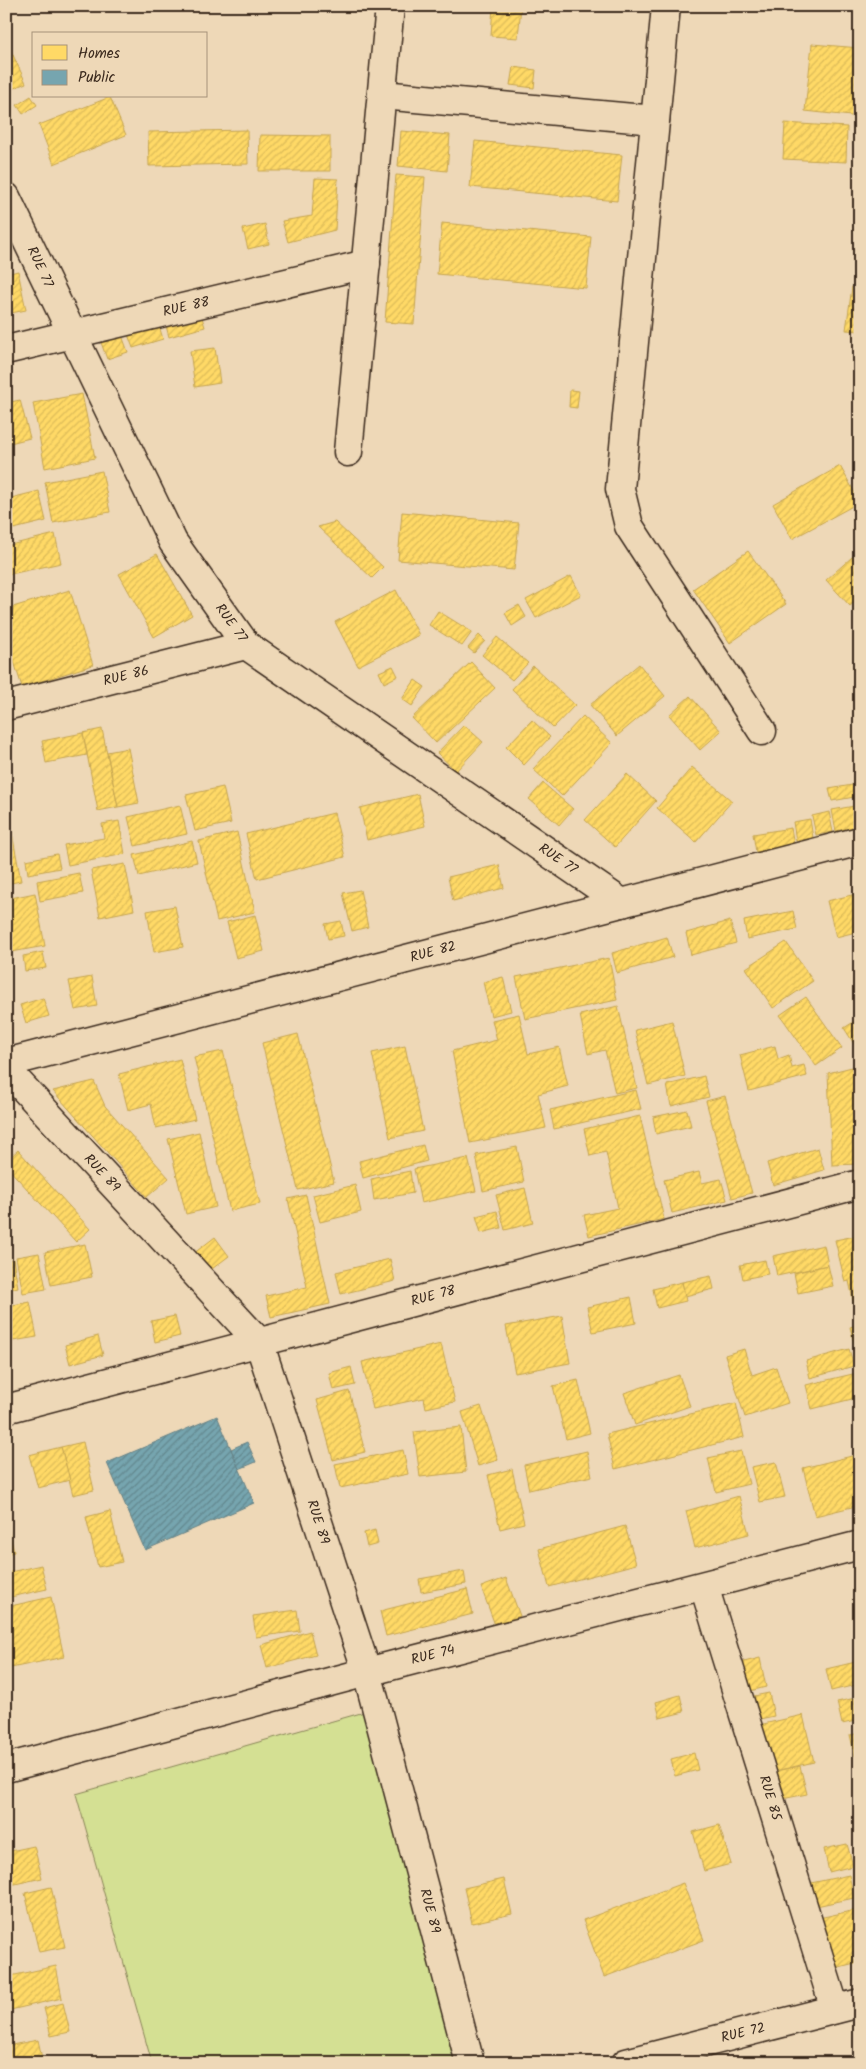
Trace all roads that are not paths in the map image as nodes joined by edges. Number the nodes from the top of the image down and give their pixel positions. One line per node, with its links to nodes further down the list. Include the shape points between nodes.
1 (390, 6): 3 (street)
2 (666, 6): 4 (street)
3 (382, 95): 4 (street); 6 (street)
4 (655, 120): 12 (street, via 620,489 629,526)
5 (6, 197): 7 (street, RUE 77)
6 (366, 264): 7 (street, RUE 88); 9 (street)
7 (72, 334): 8 (street, RUE 88); 10 (street, RUE 77, via 173,542)
8 (6, 350)
9 (348, 452)
10 (246, 645): 11 (street, RUE 86); 14 (street, RUE 77)
11 (6, 706)
12 (762, 731)
13 (860, 841): 14 (street, RUE 82)
14 (622, 903): 15 (street, RUE 82)
15 (6, 1063)
16 (6, 1069): 18 (street, RUE 89)
17 (860, 1184): 18 (street, RUE 78)
18 (259, 1342): 19 (street, RUE 78); 22 (street, RUE 89)
19 (6, 1409)
20 (860, 1545): 21 (street, RUE 74)
21 (704, 1586): 22 (street, RUE 74); 24 (street, RUE 85)
22 (367, 1672): 23 (street, RUE 74); 25 (street, RUE 89)
23 (6, 1768)
24 (847, 2006): 26 (street, RUE 72)
25 (470, 2063)
26 (626, 2063)

